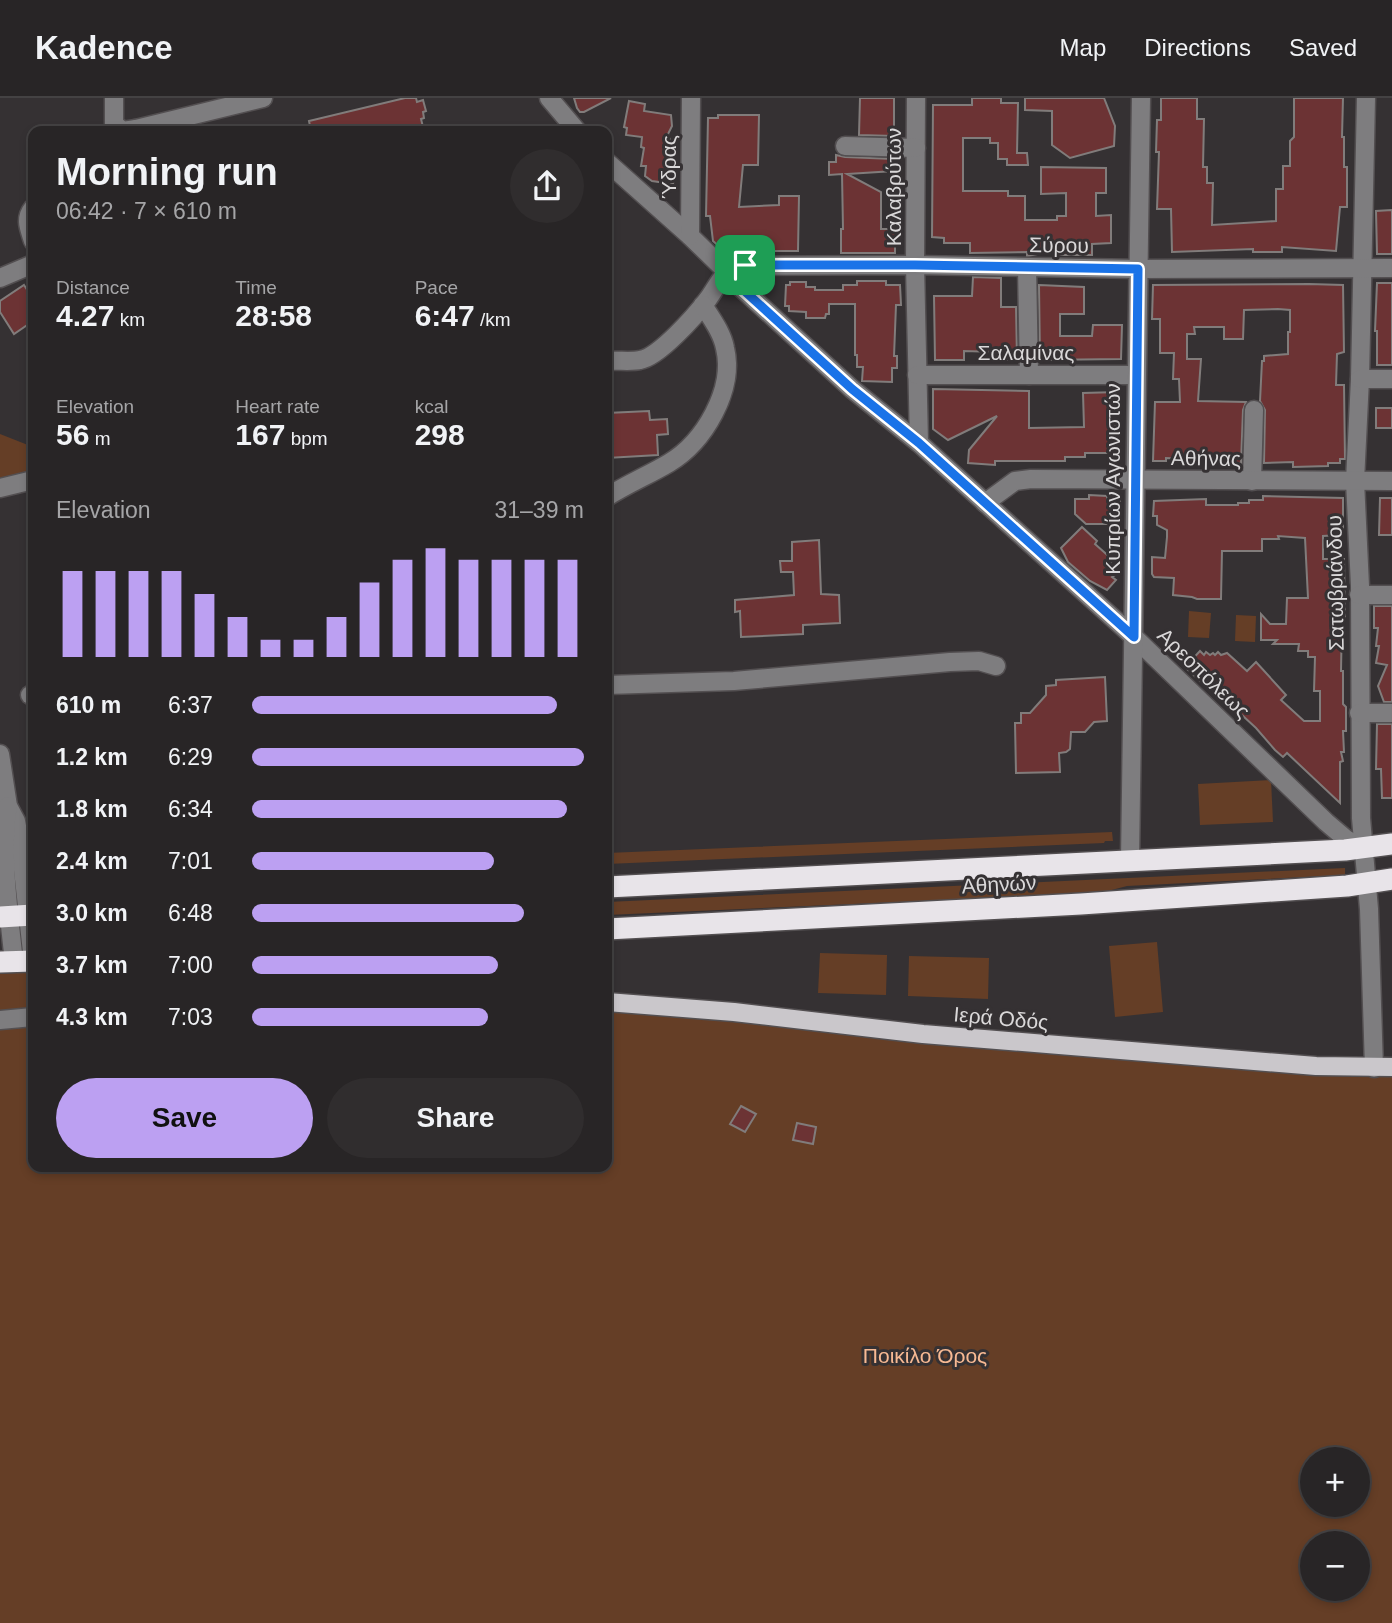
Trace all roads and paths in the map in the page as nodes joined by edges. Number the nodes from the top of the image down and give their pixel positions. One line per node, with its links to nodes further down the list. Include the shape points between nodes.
1 (114, 98): 8 (street)
2 (263, 98): 9 (street)
3 (550, 98): 10 (street)
4 (691, 98): 14 (street, Ύδρας)
5 (916, 98): 12 (street, Καλαβρύτων)
6 (1141, 98): 21 (street, Κυπρίων Αγωνιστών)
7 (1366, 98): 19 (street, Σατωβριάνδου)
8 (108, 126)
9 (153, 126)
10 (572, 126)
11 (845, 146): 12 (street)
12 (916, 148): 16 (street, Καλαβρύτων)
13 (612, 166): 14 (street)
14 (690, 236): 22 (street)
15 (745, 265): 16 (street, Σύρου); 22 (street, Σύρου); 32 (street, Αρεοπόλεως, via 738,285)
16 (915, 265): 18 (street, Σύρου); 27 (street, Καλαβρύτων)
17 (28, 266): 23 (street)
18 (1027, 267): 21 (street, Σύρου); 28 (street)
19 (1362, 268): 20 (street, Σύρου); 21 (street, Σύρου); 29 (street, Σατωβριάνδου)
20 (1392, 268)
21 (1138, 269): 26 (street, Κυπρίων Αγωνιστών)
22 (726, 271): 24 (street)
23 (0, 278)
24 (704, 305): 25 (street, via 648,358); 39 (street, via 726,348 715,414 693,443 670,462)
25 (612, 360)
26 (1135, 374): 28 (street, Σαλαμίνας); 33 (street, Κυπρίων Αγωνιστών)
27 (918, 375): 28 (street, Σαλαμίνας); 32 (street, Καλαβρύτων)
28 (1029, 375)
29 (1360, 379): 30 (street); 36 (street, Σατωβριάνδου)
30 (1392, 379)
31 (1254, 410): 35 (street)
32 (919, 443): 40 (street, Αρεοπόλεως)
33 (1134, 479): 35 (street, Αθήνας); 40 (street, Αθήνας, via 1015,481); 43 (street, Κυπρίων Αγωνιστών)
34 (28, 481): 38 (street)
35 (1252, 481): 36 (street, Αθήνας)
36 (1355, 481): 37 (street, Αθήνας); 41 (street, Σατωβριάνδου)
37 (1392, 481)
38 (0, 488)
39 (612, 494)
40 (985, 503): 43 (street, Αρεοπόλεως)
41 (1359, 595): 42 (street); 46 (street, Σατωβριάνδου)
42 (1392, 595)
43 (1134, 637): 50 (street, Αρεοπόλεως, via 1326,822); 51 (street, Κυπρίων Αγωνιστών)
44 (996, 666): 45 (street, via 979,661 950,662 734,681)
45 (612, 685)
46 (1359, 713): 47 (street); 50 (street, Σατωβριάνδου)
47 (1392, 713)
48 (0, 754): 55 (street, via 8,806 20,842)
49 (1392, 845): 50 (highway, Αθηνών)
50 (1363, 849): 51 (highway, Αθηνών); 53 (street, Σατωβριάνδου)
51 (1130, 861): 54 (highway, Αθηνών)
52 (1392, 879): 53 (highway, Αθηνών)
53 (1366, 883): 56 (highway, Αθηνών, via 1081,904); 61 (street, Σατωβριάνδου)
54 (612, 887)
55 (18, 915): 57 (street)
56 (612, 929)
57 (16, 961)
58 (612, 1002): 61 (main road, Ιερά Οδός, via 923,1034 1316,1066)
59 (28, 1017): 60 (street)
60 (0, 1020)
61 (1383, 1067)

